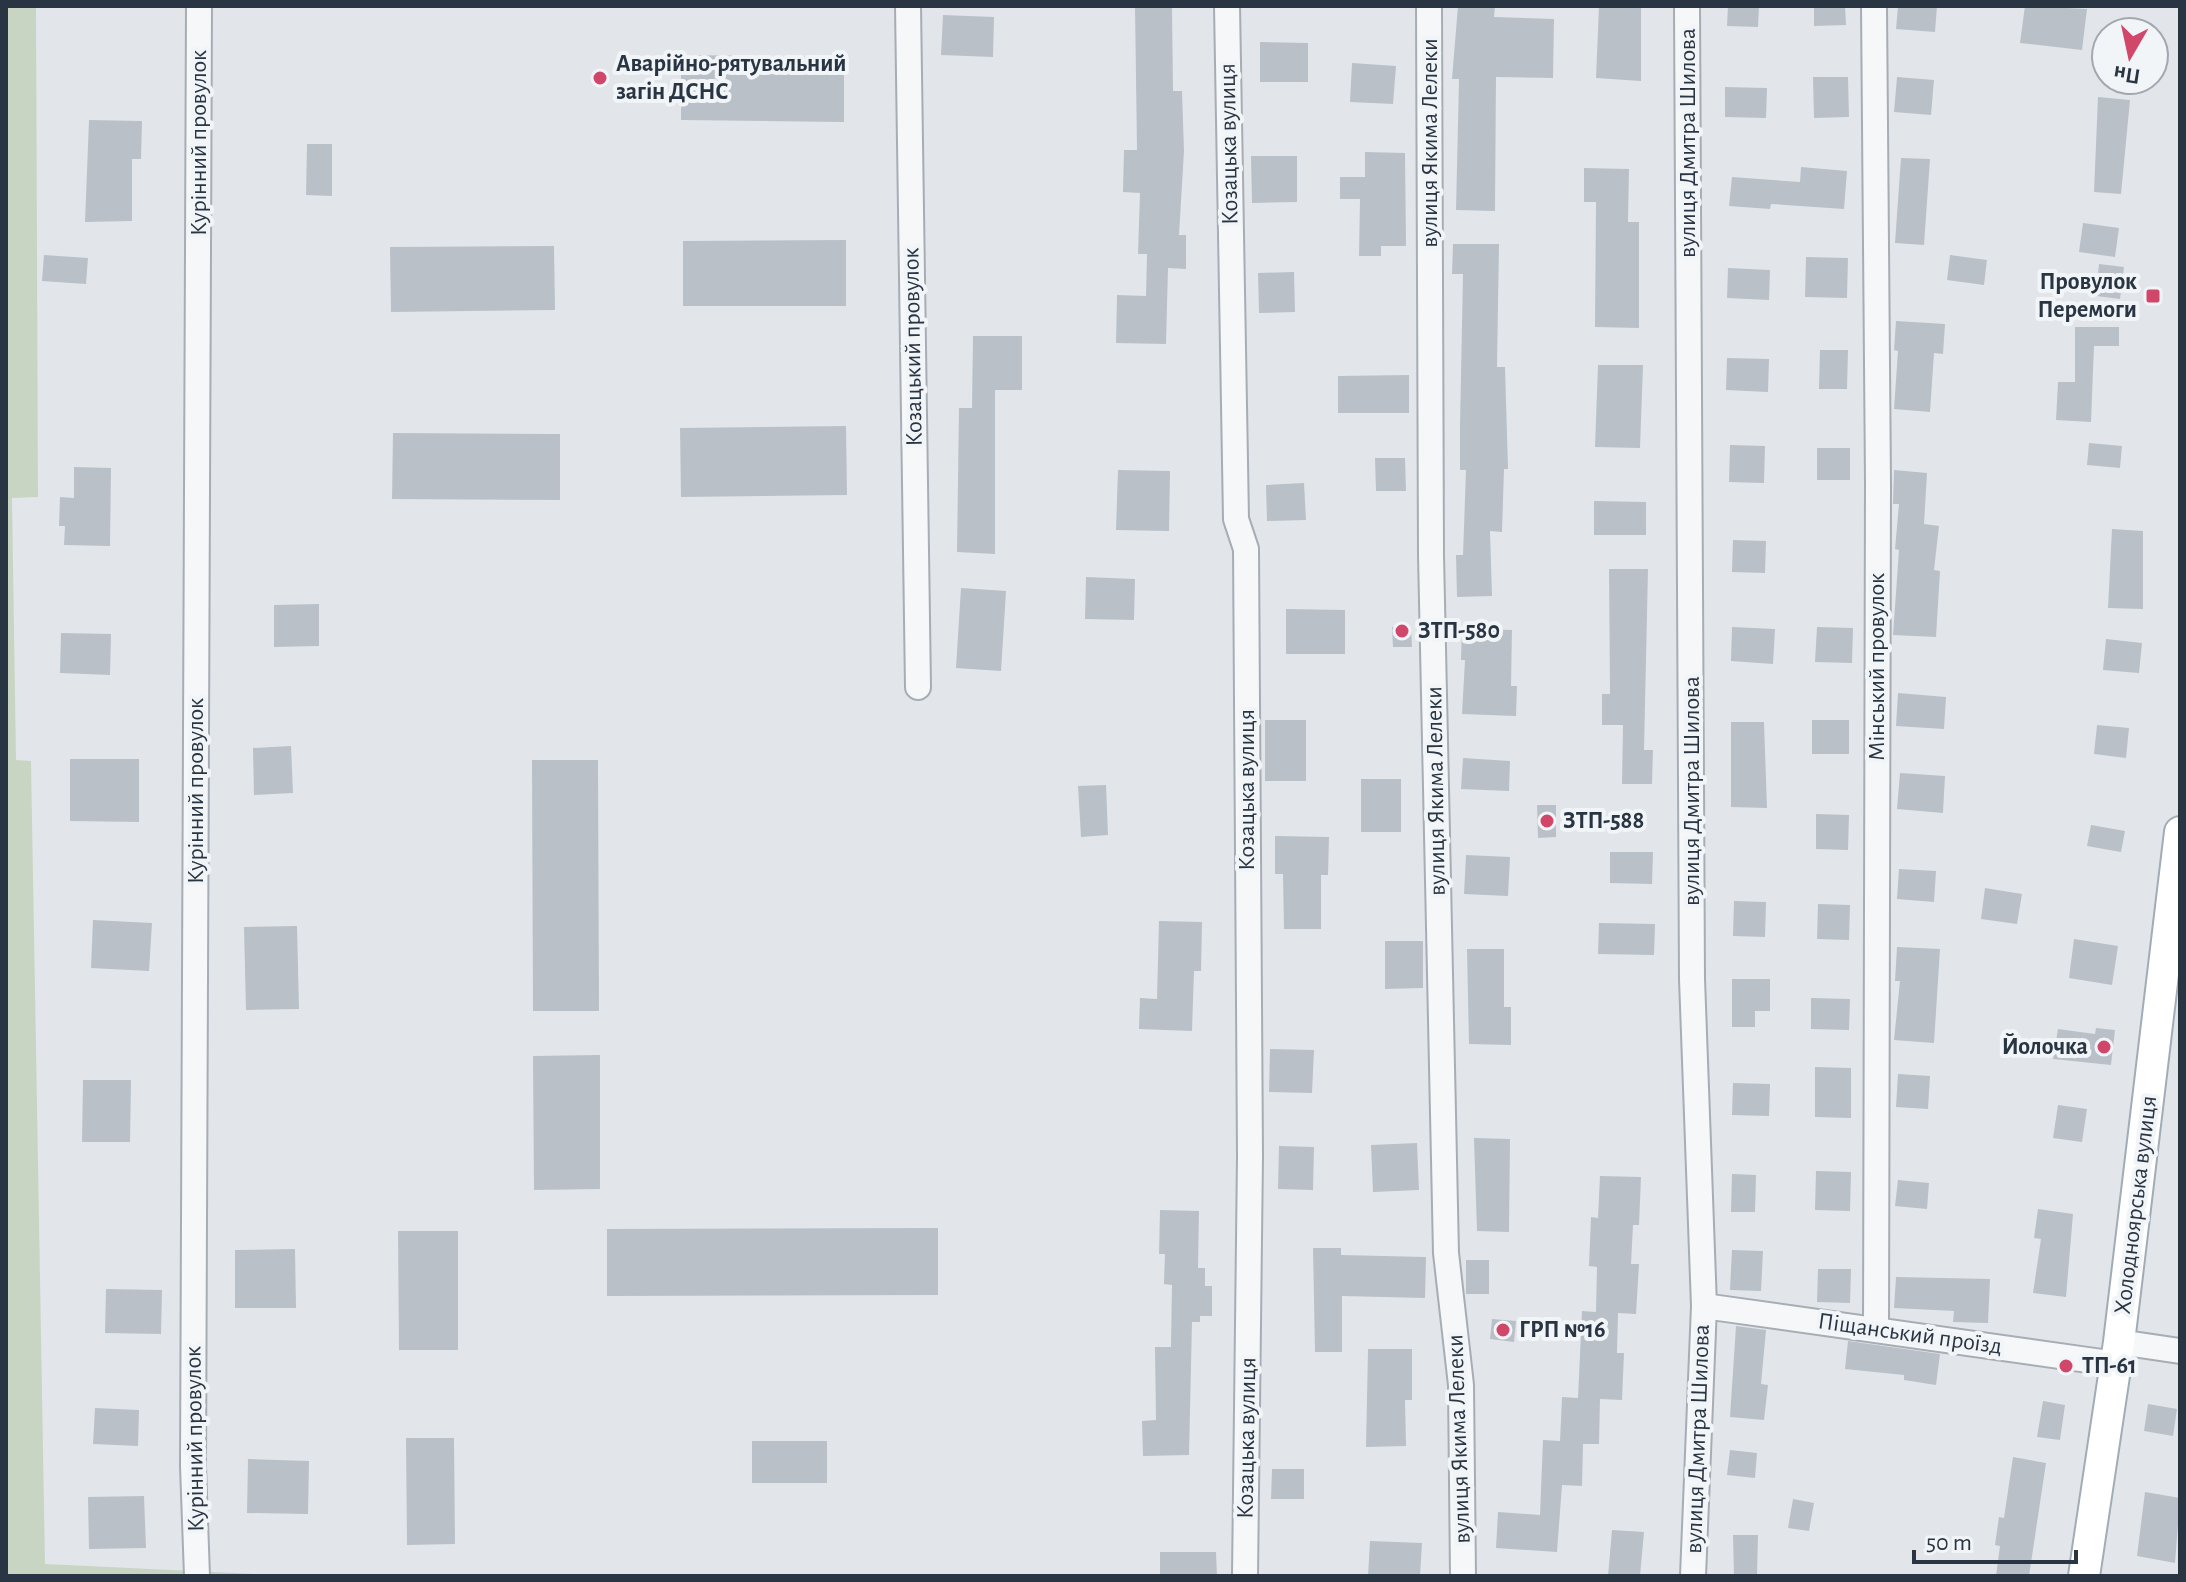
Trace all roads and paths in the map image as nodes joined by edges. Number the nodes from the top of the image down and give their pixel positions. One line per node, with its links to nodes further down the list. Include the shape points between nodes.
1 (199, 6): 13 (street, Курінний провулок, via 193,1434)
2 (908, 6): 7 (street, Козацький провулок)
3 (1227, 6): 14 (street, Козацька вулиця, via 1236,519 1246,549 1250,1156)
4 (1429, 6): 15 (street, вулиця Якима Лелеки, via 1431,571 1446,1253 1461,1385)
5 (1687, 6): 9 (street, вулиця Дмитра Шилова, via 1692,979)
6 (1874, 6): 10 (street, Мінський провулок)
7 (918, 687)
8 (2180, 832): 12 (main road, Холодноярська вулиця)
9 (1704, 1306): 10 (street, Піщанський проїзд); 16 (street, вулиця Дмитра Шилова)
10 (1876, 1328): 12 (street, Піщанський проїзд)
11 (2180, 1351): 12 (street, Піщанський проїзд)
12 (2117, 1353): 17 (main road, Холодноярська вулиця)
13 (197, 1576)
14 (1245, 1576)
15 (1463, 1576)
16 (1693, 1576)
17 (2084, 1576)

